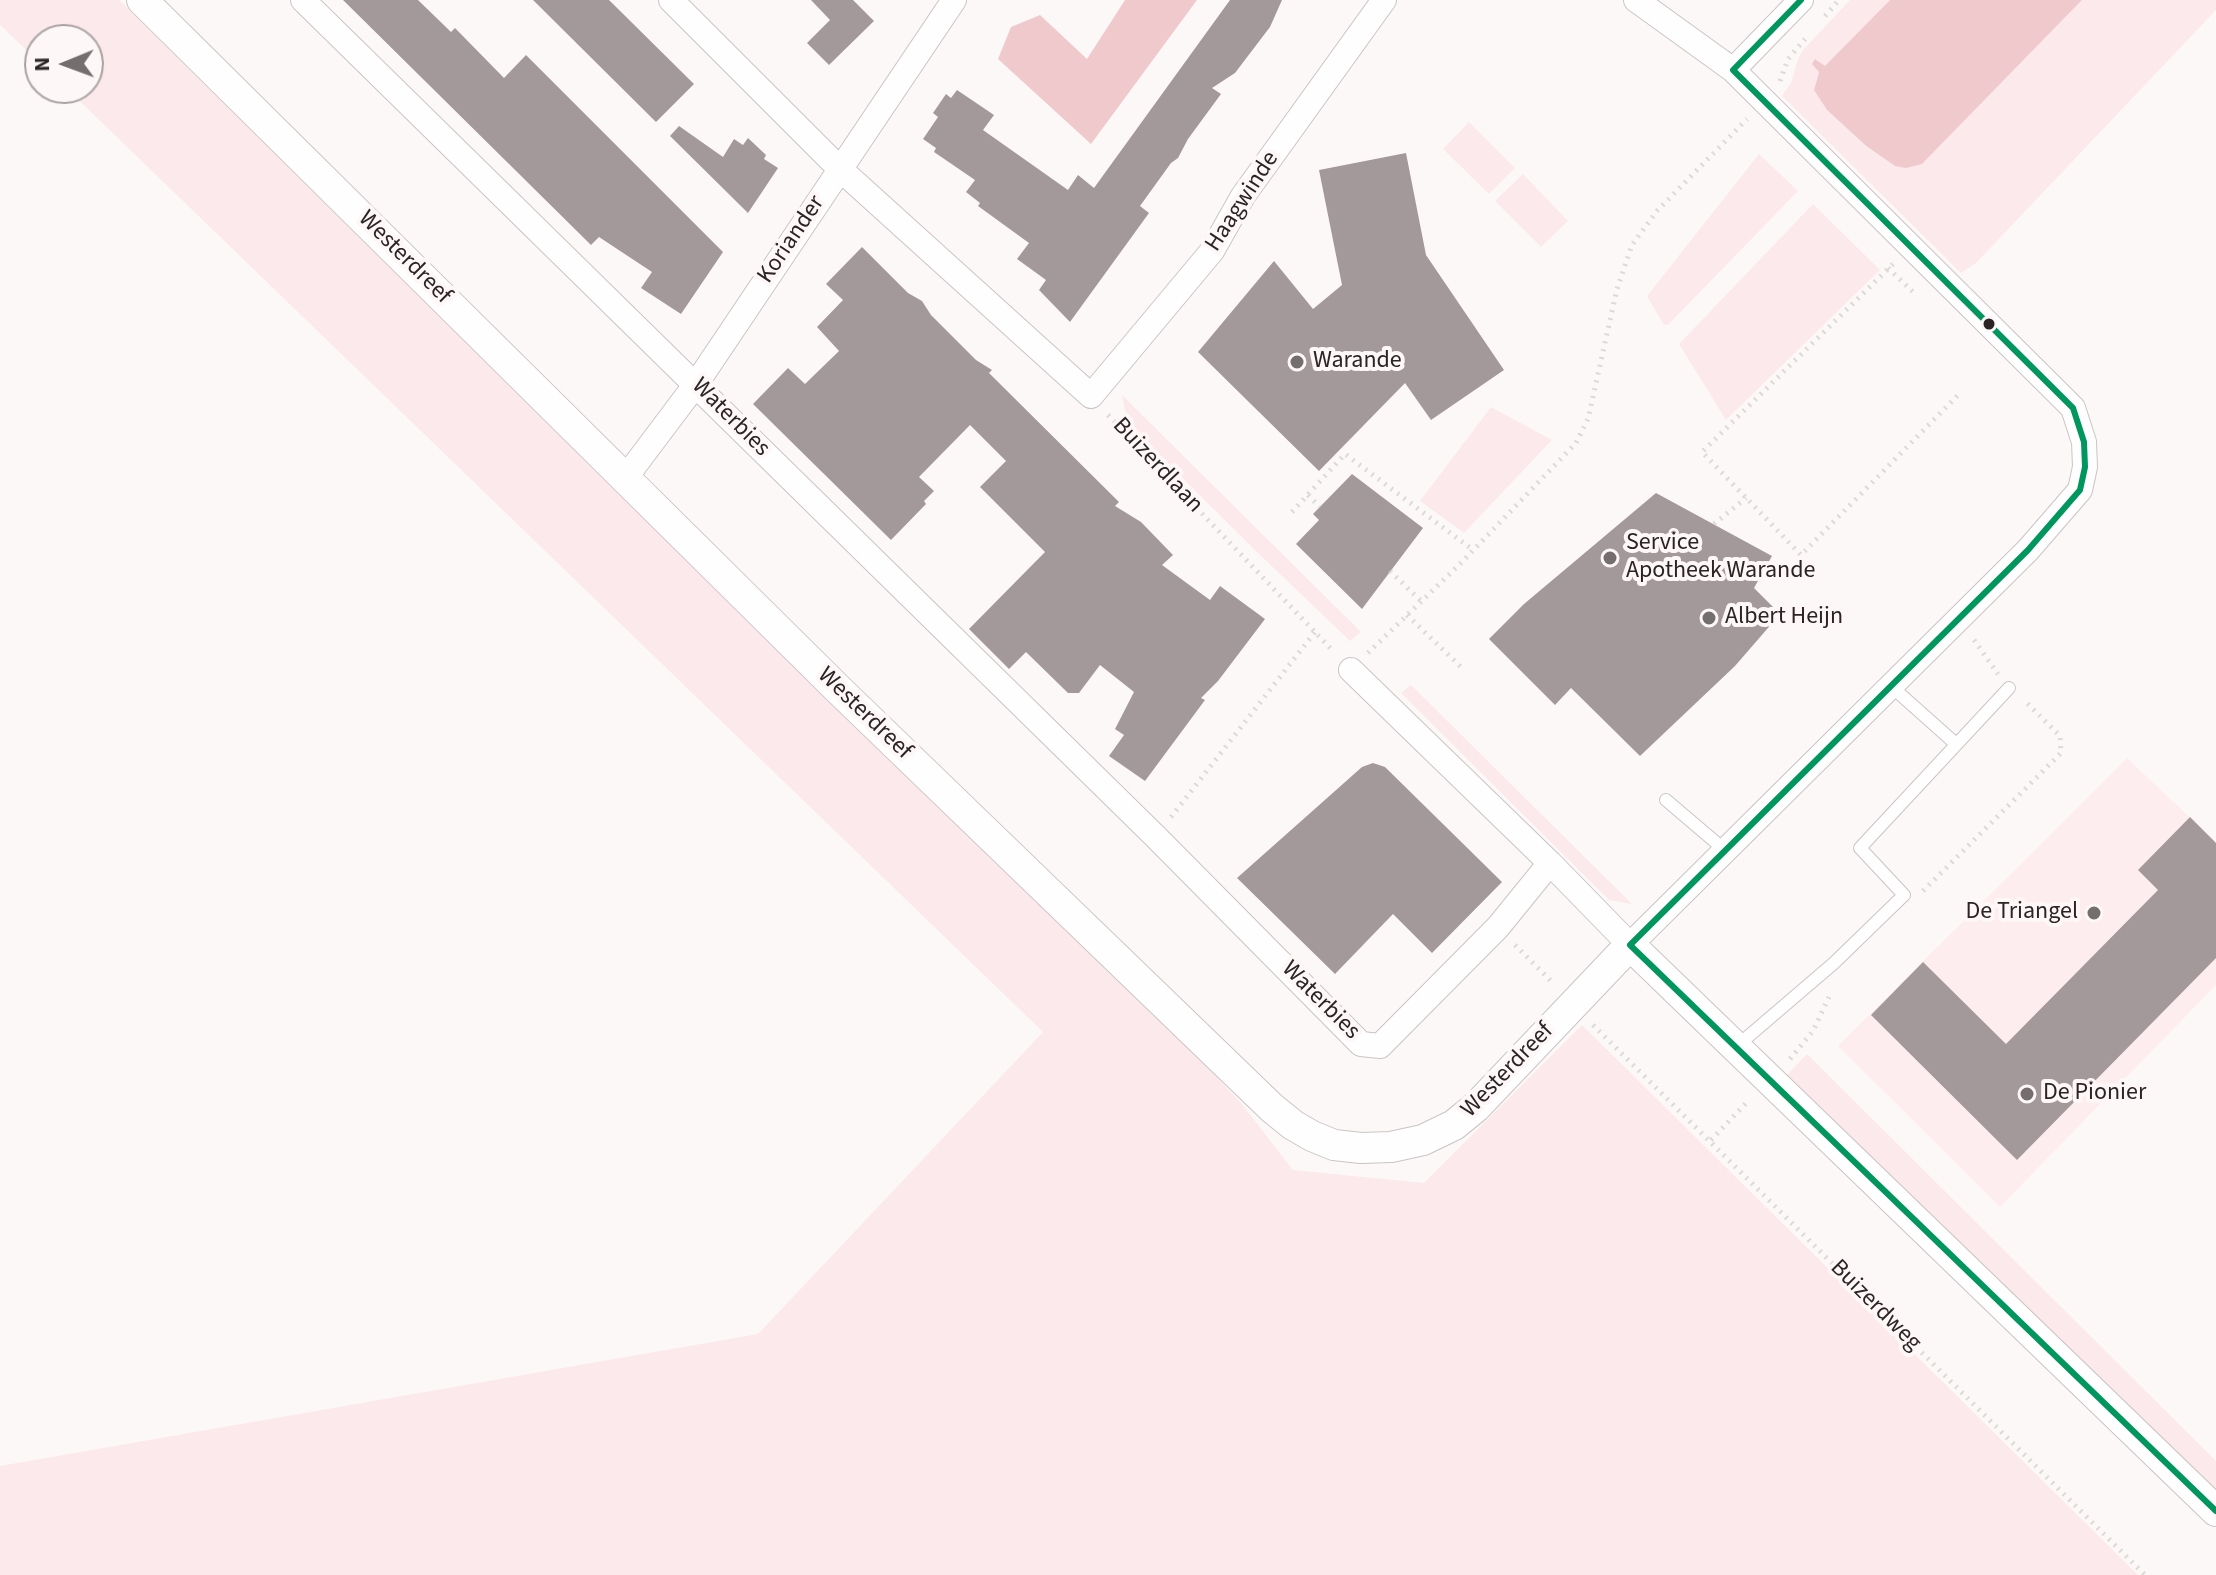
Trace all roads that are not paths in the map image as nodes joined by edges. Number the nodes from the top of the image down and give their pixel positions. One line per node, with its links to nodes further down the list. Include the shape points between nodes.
1 (142, 0): 11 (street, Westerdreef)
2 (303, 0): 10 (street, Waterbies)
3 (671, 0): 9 (street)
4 (954, 0): 9 (street, Koriander)
5 (1384, 0): 9 (street, Haagwinde, via 1243,196 1212,251 1091,396)
6 (1636, 0): 8 (street)
7 (1801, 0): 8 (street)
8 (1733, 70): 13 (street, via 2073,408 2080,424 2085,467 2080,490)
9 (840, 169): 10 (street, Koriander)
10 (696, 384): 11 (street, Koriander); 18 (street, Waterbies, via 1361,1044 1380,1046 1498,927)
11 (626, 477): 19 (street, Westerdreef, via 1272,1108 1312,1136 1334,1145 1391,1147 1454,1125)
12 (1351, 670): 18 (street)
13 (1892, 687): 15 (lane); 17 (street)
14 (2009, 688): 15 (lane)
15 (1956, 744): 20 (lane, via 1860,848 1904,895)
16 (1666, 800): 17 (lane)
17 (1726, 851): 19 (street)
18 (1550, 863): 19 (street)
19 (1630, 945): 20 (street)
20 (1737, 1046): 21 (street)
21 (2216, 1511)

